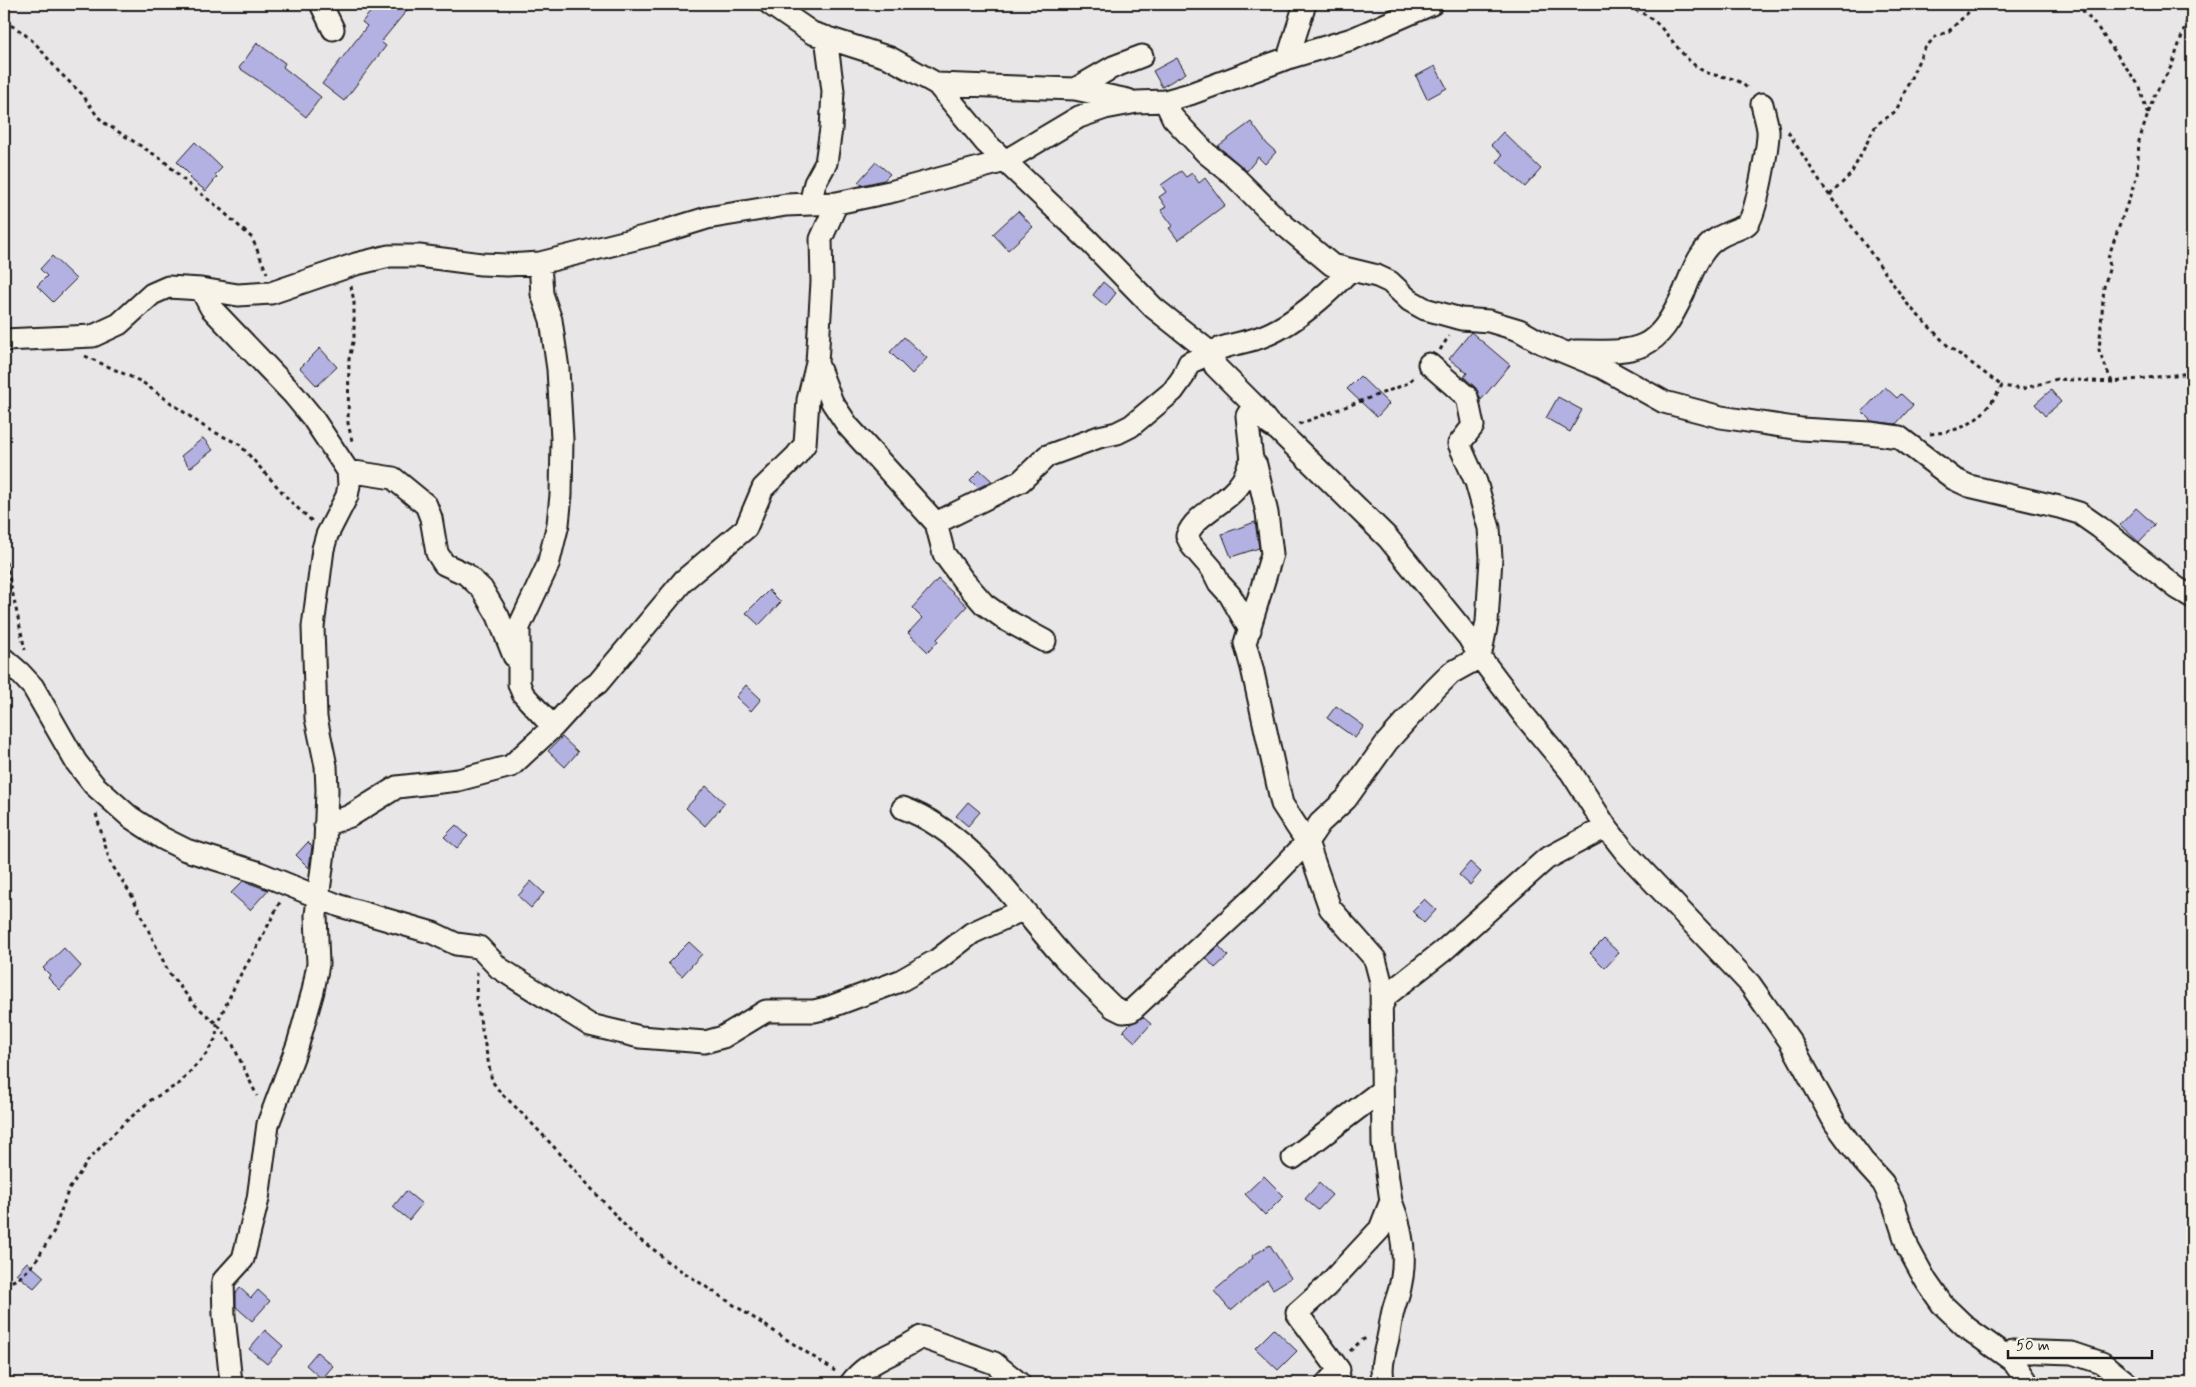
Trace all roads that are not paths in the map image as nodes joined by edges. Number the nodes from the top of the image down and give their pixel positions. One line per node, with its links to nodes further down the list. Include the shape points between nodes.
1 (321, 4): 6 (street)
2 (770, 4): 7 (street)
3 (796, 4): 7 (street)
4 (1305, 4): 9 (street)
5 (1432, 4): 9 (street, via 1352,39)
6 (333, 29)
7 (819, 35): 10 (street, via 890,58); 17 (street, via 833,90 826,163 815,183)
8 (1142, 56): 11 (street, via 1113,66)
9 (1288, 58): 12 (street)
10 (937, 84): 11 (street); 15 (street)
11 (1075, 89): 13 (street)
12 (1165, 101): 13 (street); 19 (street, via 1173,118 1278,220 1332,265)
13 (1137, 102): 15 (street, via 1079,117)
14 (1762, 104): 22 (street, via 1768,132 1760,189 1750,221 1710,242 1663,331 1651,342 1635,349)
15 (1005, 161): 16 (street); 23 (street, via 1154,308)
16 (837, 203): 17 (street); 24 (street, via 822,239)
17 (810, 204): 18 (street, via 707,218)
18 (540, 263): 20 (street, via 482,264 419,256 389,256 271,293 238,296); 35 (street, via 542,294 551,320 558,369 561,495 548,565 519,627)
19 (1350, 270): 22 (street, via 1390,282 1409,300 1425,309 1461,320 1490,321 1519,330); 23 (street, via 1313,305 1270,333 1246,343 1228,344 1213,350)
20 (201, 289): 21 (street, via 168,287 152,294 119,324 93,336); 28 (street, via 211,308 294,395)
21 (4, 340)
22 (1564, 351): 30 (street, via 1664,402 1721,416 1792,427 1899,437 1954,479 1969,486 2079,513)
23 (1213, 359): 26 (street); 29 (street, via 1188,364 1173,392 1131,426 1117,434 1098,437 1047,456 1021,481)
24 (817, 363): 29 (street, via 832,402 848,426); 36 (street, via 808,400 804,444 764,488 746,528 684,580 598,683 584,693)
25 (1429, 364): 33 (street, via 1467,397 1473,426 1459,444 1476,482 1489,528 1487,622)
26 (1254, 405): 27 (street, via 1247,416); 33 (street, via 1269,424 1388,538 1469,638)
27 (1252, 460): 31 (street, via 1267,513 1272,554); 31 (street, via 1243,481 1225,500 1191,526 1187,536 1230,595)
28 (348, 471): 35 (street, via 393,478 426,506 436,553 444,564 466,574 482,589 498,616); 38 (street, via 347,496 328,535 315,601 316,718 328,790)
29 (936, 523): 32 (street, via 944,554 984,604)
30 (2192, 597)
31 (1250, 630): 40 (street, via 1244,643 1282,804)
32 (1045, 640)
33 (1480, 657): 39 (street, via 1572,772); 40 (street, via 1452,673 1433,691 1387,742 1351,793)
34 (4, 660): 41 (street, via 33,687 76,762 94,785 130,817 172,844 257,872)
35 (519, 670): 36 (street, via 523,694)
36 (553, 727): 38 (street, via 511,766 458,780 397,787 350,816)
37 (903, 808): 42 (street, via 935,822 948,832)
38 (325, 825): 41 (street)
39 (1606, 827): 43 (street, via 1546,859 1462,935 1387,995); 47 (street, via 1627,854 1750,984 1790,1041 1835,1123 1883,1183 1908,1248 1942,1304 1967,1328)
40 (1307, 842): 42 (street, via 1255,896 1132,1010 1124,1012 1113,1007); 43 (street, via 1330,908 1375,959 1381,982)
41 (317, 897): 42 (street, via 433,933 456,944 479,947 499,968 590,1026 640,1036 705,1042 723,1037 766,1011 814,1011 884,988 937,960 972,932); 48 (street, via 318,964 313,991 298,1044 268,1124 258,1199 243,1259 222,1280)
42 (1022, 910)
43 (1382, 1006): 44 (street)
44 (1382, 1090): 45 (street); 46 (street, via 1383,1144)
45 (1293, 1158)
46 (1391, 1201): 51 (street, via 1380,1229 1326,1288 1297,1313 1339,1370); 52 (street, via 1399,1221 1404,1262 1383,1359 1381,1376)
47 (2013, 1361): 53 (street); 54 (street, via 2013,1351 2072,1353 2102,1363)
48 (231, 1383)
49 (851, 1383): 50 (street, via 882,1357 921,1336 994,1363)
50 (1019, 1383)
51 (1327, 1383)
52 (1384, 1383)
53 (2028, 1383)
54 (2127, 1383)

